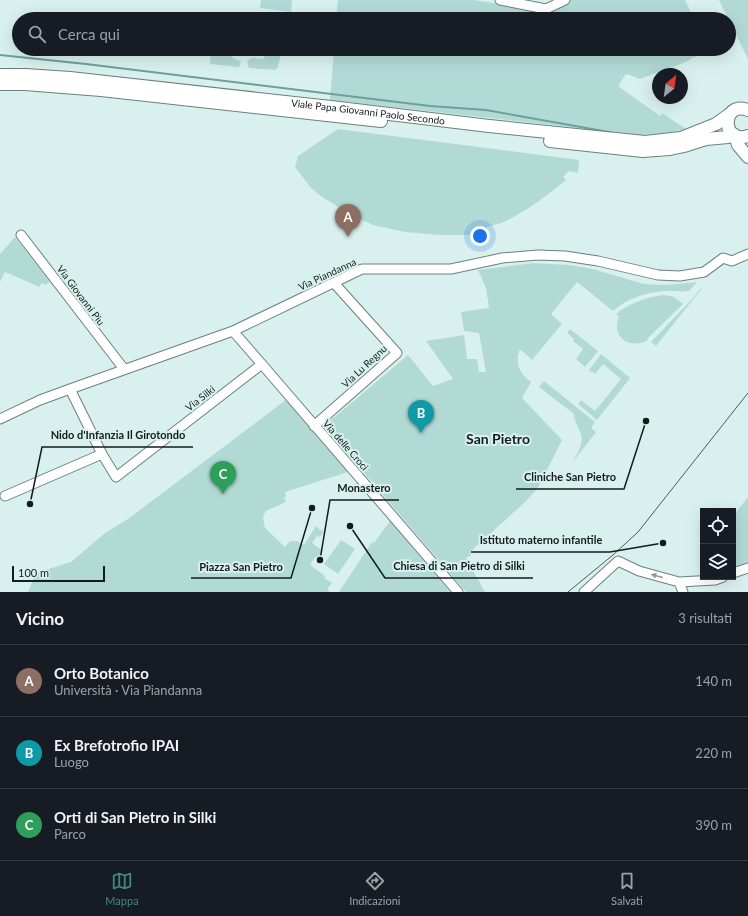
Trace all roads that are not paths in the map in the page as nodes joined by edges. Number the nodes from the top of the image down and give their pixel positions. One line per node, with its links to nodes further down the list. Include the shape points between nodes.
1 (500, 0): 2 (street, via 546,9)
2 (565, 0)
3 (0, 76): 5 (main road, Viale Papa Giovanni Paolo Secondo, via 70,78 645,142 681,138 716,124)
4 (0, 84): 7 (main road, Viale Papa Giovanni Paolo Secondo, via 101,90 643,151 670,149 706,139)
5 (742, 108): 7 (main road, via 727,122)
6 (748, 136): 7 (main road, Viale Papa Giovanni Paolo Secondo)
7 (735, 138): 8 (main road)
8 (748, 157)
9 (21, 235): 14 (street, Via Giovanni Piu)
10 (748, 254): 11 (street, Via Piandanna, via 732,261 723,258 704,272 680,276 658,275 565,256 538,255 502,258 451,268 362,270)
11 (334, 283): 12 (street, Via Piandanna); 17 (street, Via Lu Regnu, via 397,353)
12 (233, 331): 13 (street, Via delle Croci); 14 (street, Via Piandanna)
13 (262, 364): 17 (street, Via delle Croci); 18 (street, Via Silki, via 116,477)
14 (124, 370): 15 (street, Via Piandanna)
15 (70, 389): 16 (street, Via Piandanna); 18 (street, Via Silki)
16 (0, 419)
17 (314, 426): 24 (street, Via delle Croci)
18 (102, 454): 19 (street)
19 (5, 496)
20 (748, 568): 21 (street)
21 (736, 572)
22 (716, 580): 23 (street)
23 (679, 582): 25 (street, one-way to 25, via 639,571 618,561); 26 (street)
24 (458, 592)
25 (584, 592)
26 (683, 592)

